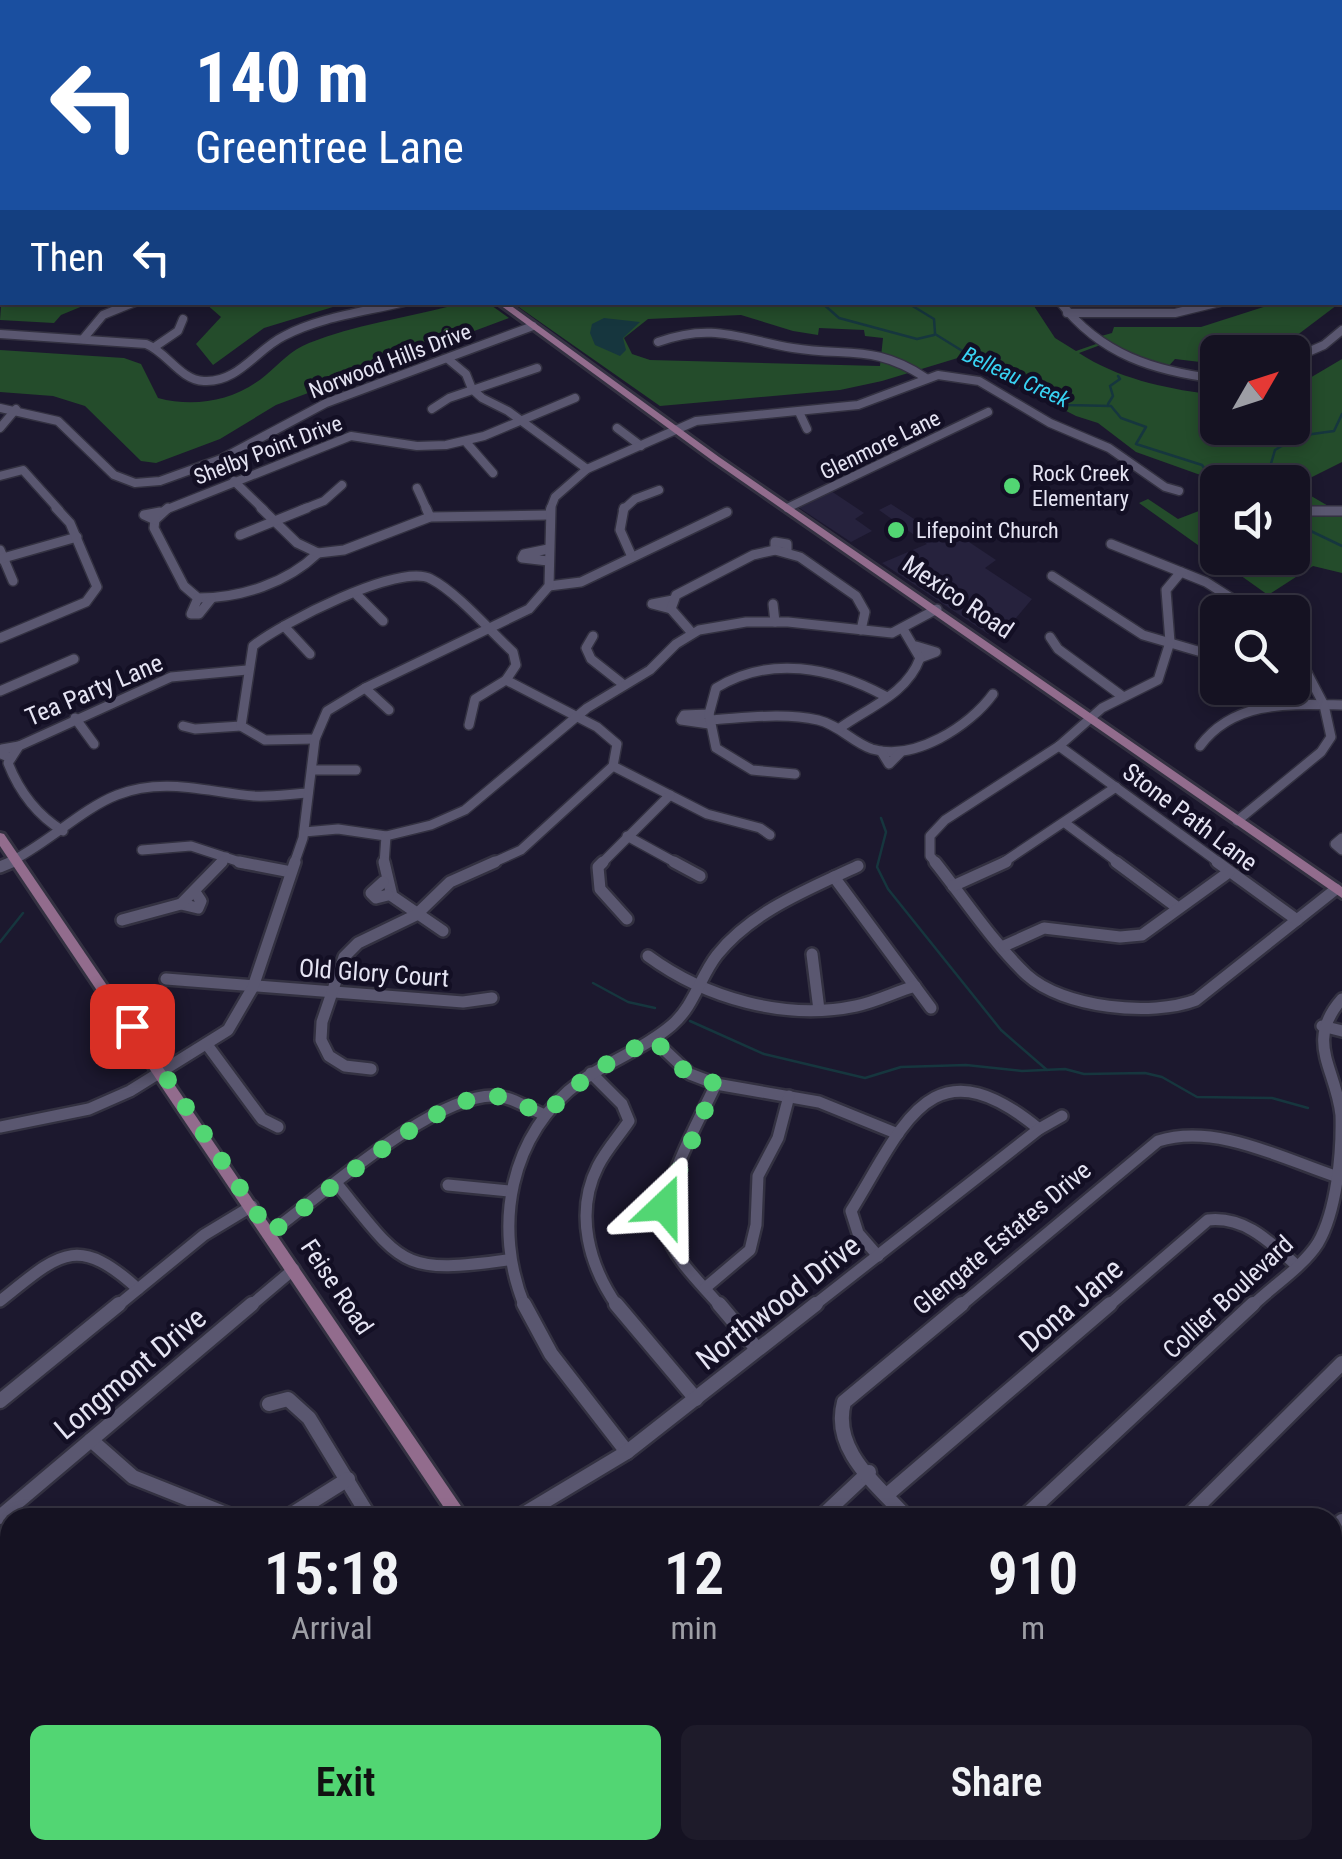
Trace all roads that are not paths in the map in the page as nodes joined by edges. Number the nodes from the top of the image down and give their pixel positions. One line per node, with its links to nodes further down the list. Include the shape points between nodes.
1 (127, 305): 14 (street, via 102,315)
2 (393, 305): 17 (street, via 288,334 236,373 214,380 192,382)
3 (504, 305): 10 (main road, Mexico Road)
4 (1062, 305): 8 (street)
5 (1181, 305): 7 (street)
6 (1210, 305): 7 (street)
7 (1188, 312): 8 (street)
8 (1067, 313): 21 (street, via 1088,338 1125,358)
9 (183, 319): 17 (street)
10 (533, 326): 19 (street, Norwood Hills Drive); 34 (main road, Mexico Road)
11 (1342, 330): 18 (street)
12 (0, 334): 14 (street)
13 (748, 334): 15 (street, via 692,331); 16 (street); 22 (street, via 796,348 888,354)
14 (83, 339): 17 (street)
15 (658, 342)
16 (740, 342)
17 (156, 346)
18 (1310, 351)
19 (448, 358): 23 (street); 27 (street, Norwood Hills Drive, via 317,407 256,444 151,482 118,477 59,420)
20 (537, 368): 23 (street)
21 (1200, 377)
22 (926, 378): 28 (street, via 866,403); 44 (street, via 951,374 979,381)
23 (472, 388): 26 (street); 30 (street)
24 (575, 398): 30 (street, Shelby Point Drive)
25 (0, 408): 27 (street, Norwood Hills Drive)
26 (432, 409)
27 (16, 410): 31 (street)
28 (798, 412): 33 (street); 34 (street, via 710,419)
29 (988, 412): 45 (street, Glenmore Lane)
30 (518, 420): 35 (street, Shelby Point Drive); 37 (street)
31 (0, 428)
32 (617, 428): 36 (street)
33 (807, 429)
34 (676, 430): 36 (street); 45 (main road, Mexico Road)
35 (466, 442): 38 (street); 40 (street, Shelby Point Drive, via 408,446 351,436)
36 (641, 446): 37 (street)
37 (587, 469): 49 (street, via 558,492)
38 (493, 473)
39 (0, 476): 53 (street, via 23,470)
40 (234, 481): 51 (street); 67 (street, Shelby Point Drive, via 157,516 154,528 184,586)
41 (342, 486): 51 (street, via 324,501)
42 (417, 488): 50 (street)
43 (659, 490): 58 (street, via 626,504 620,514)
44 (1180, 492)
45 (786, 508): 71 (main road, Mexico Road)
46 (1342, 510): 47 (street)
47 (1310, 511)
48 (727, 512): 58 (street)
49 (548, 515): 50 (street); 55 (street)
50 (430, 517): 56 (street, via 344,550)
51 (273, 521): 52 (street); 56 (street)
52 (240, 535)
53 (76, 538): 57 (street); 66 (street, via 96,578)
54 (1110, 544): 60 (street)
55 (548, 549): 59 (street); 59 (street, via 522,556)
56 (318, 553): 68 (street, via 302,568)
57 (1, 556): 62 (street)
58 (632, 556): 63 (street, via 581,582)
59 (548, 561): 63 (street)
60 (1181, 572): 65 (street); 82 (street, via 1166,590)
61 (1052, 576): 82 (street, via 1134,631)
62 (14, 581)
63 (549, 586): 75 (street, via 528,609)
64 (357, 594): 72 (street); 74 (street); 75 (street, via 406,575 422,576)
65 (1228, 595)
66 (92, 597): 69 (street); 81 (street)
67 (198, 598): 68 (street); 68 (street, via 191,614)
68 (211, 599)
69 (108, 602)
70 (773, 604): 73 (street)
71 (937, 609): 76 (street); 101 (main road, Mexico Road)
72 (383, 620)
73 (775, 622): 77 (street); 78 (street, via 721,624)
74 (284, 626): 85 (street); 88 (street, via 256,642)
75 (488, 629): 90 (street, via 516,660); 92 (street)
76 (902, 629): 77 (street); 83 (street)
77 (861, 630): 78 (street, via 860,601 800,556 775,550 704,579 672,604)
78 (692, 634): 91 (street)
79 (593, 636): 91 (street, via 586,648 591,660)
80 (1050, 637): 96 (street)
81 (0, 638)
82 (1170, 642): 84 (street); 96 (street, via 1158,680)
83 (916, 646): 86 (street); 86 (street, via 936,652)
84 (1200, 651)
85 (310, 654)
86 (920, 658): 95 (street, via 912,677)
87 (74, 659): 93 (street)
88 (247, 670): 102 (street, Tea Party Lane, via 171,677); 106 (street)
89 (1310, 678): 97 (street)
90 (506, 680): 100 (street); 104 (street, via 474,699)
91 (624, 685): 100 (street)
92 (366, 688): 99 (street); 108 (street, via 327,711)
93 (0, 692)
94 (993, 694): 107 (street, via 980,710 889,764)
95 (885, 696): 103 (street, via 826,672 752,670 716,688); 107 (street)
96 (1122, 696): 101 (street)
97 (1324, 705): 98 (street); 111 (street, via 1245,712 1214,728); 119 (street, via 1331,723 1327,747)
98 (1342, 705)
99 (389, 710)
100 (576, 716): 112 (street, via 613,739); 123 (street, via 466,810)
101 (1090, 717): 110 (street); 119 (main road, Mexico Road)
102 (75, 718): 109 (street); 121 (street, Tea Party Lane, via 1,754 10,758 13,776 48,823)
103 (709, 720): 107 (street, via 800,718); 115 (street, via 716,748 740,766 760,774)
104 (469, 725)
105 (184, 726): 106 (street)
106 (240, 726): 108 (street, via 260,740)
107 (840, 728)
108 (315, 738): 113 (street)
109 (94, 744)
110 (1059, 746): 116 (street, Stone Path Lane); 138 (street, via 934,830 930,856)
111 (1200, 746)
112 (614, 766): 118 (street); 141 (street, via 521,850 450,882)
113 (312, 770): 114 (street); 117 (street)
114 (356, 770)
115 (795, 774)
116 (1116, 786): 120 (street); 135 (street, Stone Path Lane)
117 (308, 793): 121 (street, via 256,796 148,786 114,796); 122 (street)
118 (670, 795): 124 (street); 125 (street)
119 (1237, 821): 139 (main road, Mexico Road)
120 (1065, 823): 138 (street, via 1012,860); 140 (street)
121 (63, 831): 131 (street)
122 (304, 832): 123 (street); 134 (street)
123 (386, 836): 141 (street, via 383,882 371,893 388,895)
124 (627, 836): 136 (street); 142 (street, via 591,881)
125 (770, 836)
126 (0, 837): 131 (main road, Feise Road)
127 (1342, 838): 129 (street, via 1336,844)
128 (142, 850): 130 (street, via 191,846)
129 (1342, 850)
130 (226, 858): 134 (street); 143 (street, via 195,892 198,908 181,904)
131 (16, 860): 132 (street); 163 (main road, Feise Road)
132 (0, 866)
133 (858, 866): 137 (street)
134 (291, 872): 152 (street)
135 (1229, 872): 140 (street); 144 (street, Stone Path Lane)
136 (700, 876)
137 (834, 877): 150 (street, via 728,942); 151 (street)
138 (953, 886): 146 (street)
139 (1339, 891): 144 (street)
140 (1178, 908): 146 (street, via 1142,935 1044,928)
141 (416, 914): 145 (street); 153 (street, via 348,952)
142 (626, 919)
143 (122, 920)
144 (1297, 920): 146 (street, via 1196,1000 1168,1011 1047,989)
145 (443, 930)
146 (1004, 946)
147 (812, 954): 157 (street)
148 (648, 956): 150 (street)
149 (166, 980): 152 (street, Old Glory Court)
150 (700, 985): 157 (street, via 780,1008); 160 (street, via 682,1015)
151 (915, 986): 156 (street); 157 (street, via 854,1007)
152 (253, 987): 153 (street, Old Glory Court); 161 (street, via 236,1022)
153 (332, 992): 154 (street, Old Glory Court, via 463,1002); 162 (street, via 322,1045 345,1066)
154 (492, 998)
155 (1342, 999): 158 (street)
156 (931, 1008)
157 (820, 1010)
158 (1322, 1026): 159 (street); 173 (street, Collier Boulevard, via 1341,1118)
159 (1342, 1031)
160 (653, 1038): 164 (street); 165 (street, via 680,1068)
161 (208, 1046): 163 (street); 169 (street, via 262,1119)
162 (371, 1069)
163 (162, 1072): 170 (street, via 89,1108); 177 (main road, Feise Road)
164 (591, 1073): 167 (street); 190 (street, via 622,1104 628,1120 601,1159 589,1192 584,1216 592,1264 602,1289)
165 (716, 1084): 166 (street); 185 (street, via 664,1206 668,1242)
166 (789, 1096): 172 (street, via 848,1110); 185 (street, via 758,1176 750,1250)
167 (545, 1114): 174 (street, via 503,1098 453,1104); 176 (street)
168 (1062, 1116): 171 (street, Northwood Drive)
169 (278, 1127)
170 (0, 1128)
171 (1039, 1130): 172 (street, via 1006,1102 965,1091 930,1099); 181 (street, Northwood Drive)
172 (898, 1134): 181 (street, via 851,1212 858,1233)
173 (1335, 1176): 178 (street, Collier Boulevard); 195 (street, Glengate Estates Drive, via 1200,1136 1168,1135 844,1402 838,1429)
174 (337, 1184): 180 (street); 182 (street, via 406,1262 439,1270)
175 (448, 1186): 176 (street)
176 (509, 1192): 182 (street)
177 (252, 1206): 180 (main road, Feise Road); 186 (street)
178 (1328, 1224): 179 (street); 183 (street, Collier Boulevard)
179 (1342, 1231)
180 (270, 1233): 184 (main road, Feise Road)
181 (878, 1256): 188 (street, Northwood Drive)
182 (507, 1260): 194 (street, via 546,1350)
183 (1296, 1264): 197 (street, Dona Jane, via 1246,1225 1208,1220); 206 (street, Collier Boulevard)
184 (294, 1269): 193 (street, Longmont Drive); 202 (main road, Feise Road)
185 (705, 1288): 188 (street)
186 (138, 1289): 187 (street, via 111,1262 83,1254 54,1261); 191 (street)
187 (0, 1301)
188 (757, 1348): 190 (street, Northwood Drive)
189 (1342, 1363): 207 (street)
190 (696, 1399): 194 (street, Northwood Drive)
191 (0, 1402)
192 (269, 1404): 196 (street, via 293,1402)
193 (90, 1440): 198 (street, Longmont Drive); 199 (street, via 133,1478)
194 (627, 1452): 203 (street, Northwood Drive)
195 (868, 1472): 197 (street, Glengate Estates Drive); 204 (street)
196 (348, 1479): 200 (street); 201 (street)
197 (888, 1494): 205 (street, Glengate Estates Drive)
198 (11, 1508)
199 (210, 1508)
200 (302, 1508)
201 (364, 1508)
202 (455, 1508)
203 (534, 1508)
204 (830, 1508)
205 (898, 1508)
206 (1035, 1508)
207 (1196, 1508)

